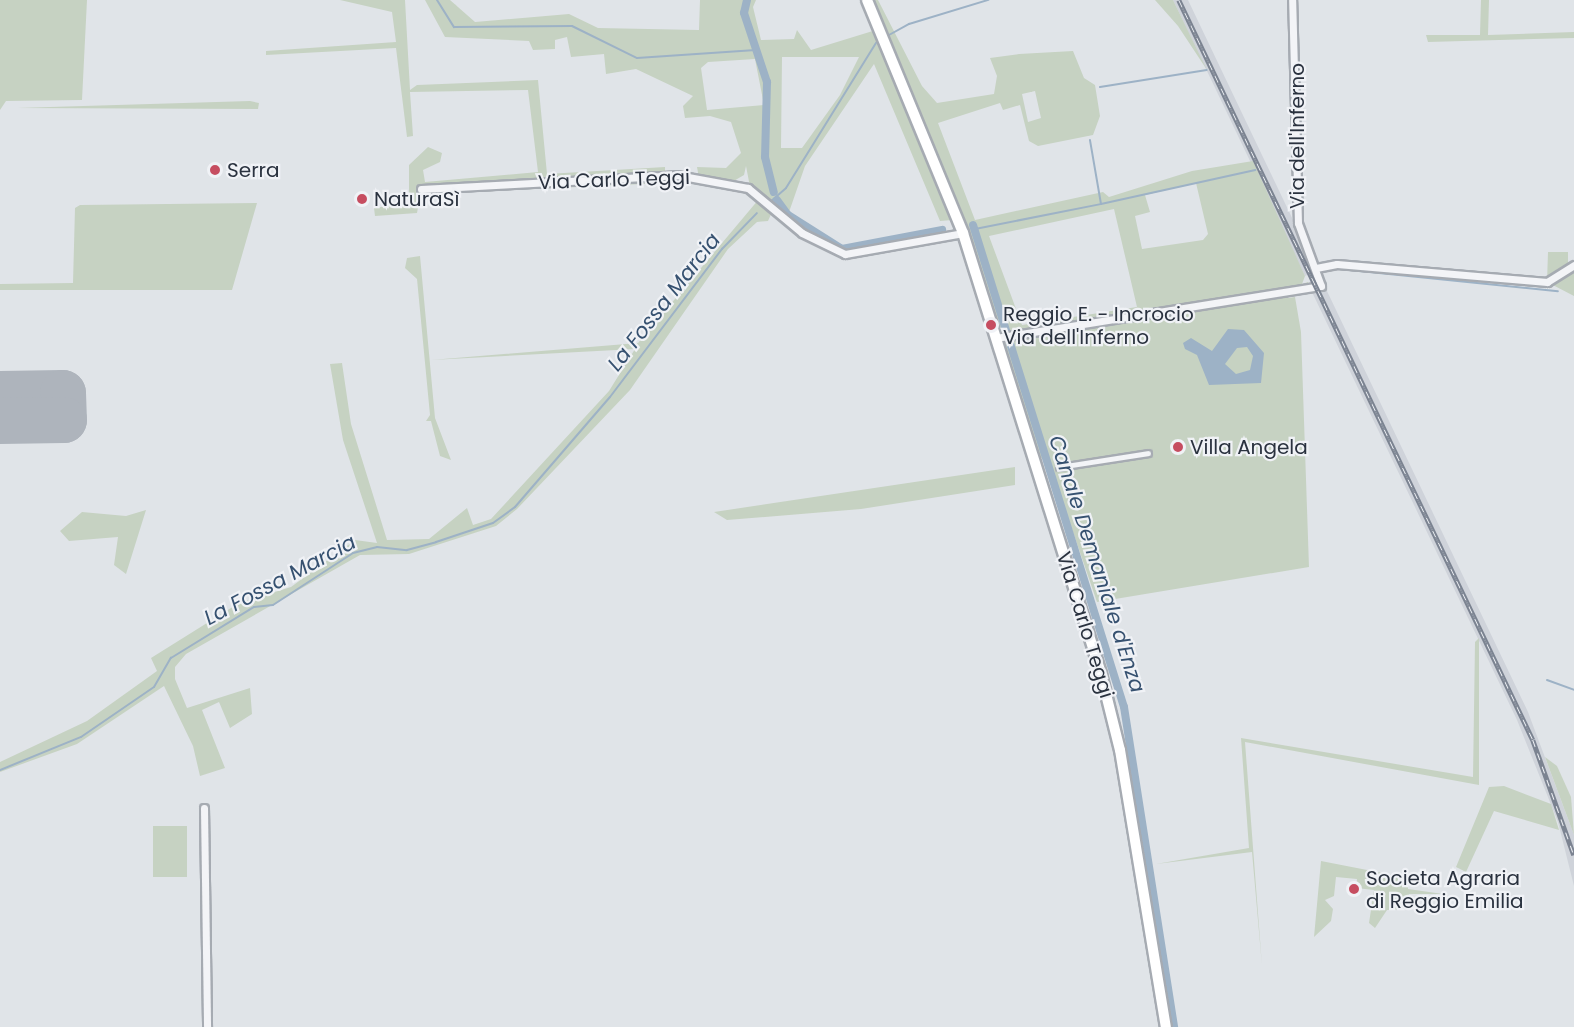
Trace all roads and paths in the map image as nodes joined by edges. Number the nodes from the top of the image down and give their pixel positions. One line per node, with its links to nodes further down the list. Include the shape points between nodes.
1 (867, 0): 4 (main road, Via Carlo Teggi)
2 (1292, 0): 6 (street, Via dell'Inferno, via 1298,224)
3 (421, 189): 4 (street, Via Carlo Teggi, via 678,175 748,188 802,233 845,254)
4 (963, 232): 7 (main road, Via Carlo Teggi)
5 (1574, 265): 6 (street, via 1547,282 1337,264)
6 (1316, 268): 7 (street, via 1322,283 1315,290)
7 (999, 338): 12 (main road, Via Carlo Teggi, via 1111,710)
8 (1148, 453): 9 (street)
9 (1059, 467)
10 (204, 808): 11 (street)
11 (207, 1027)
12 (1166, 1027)

